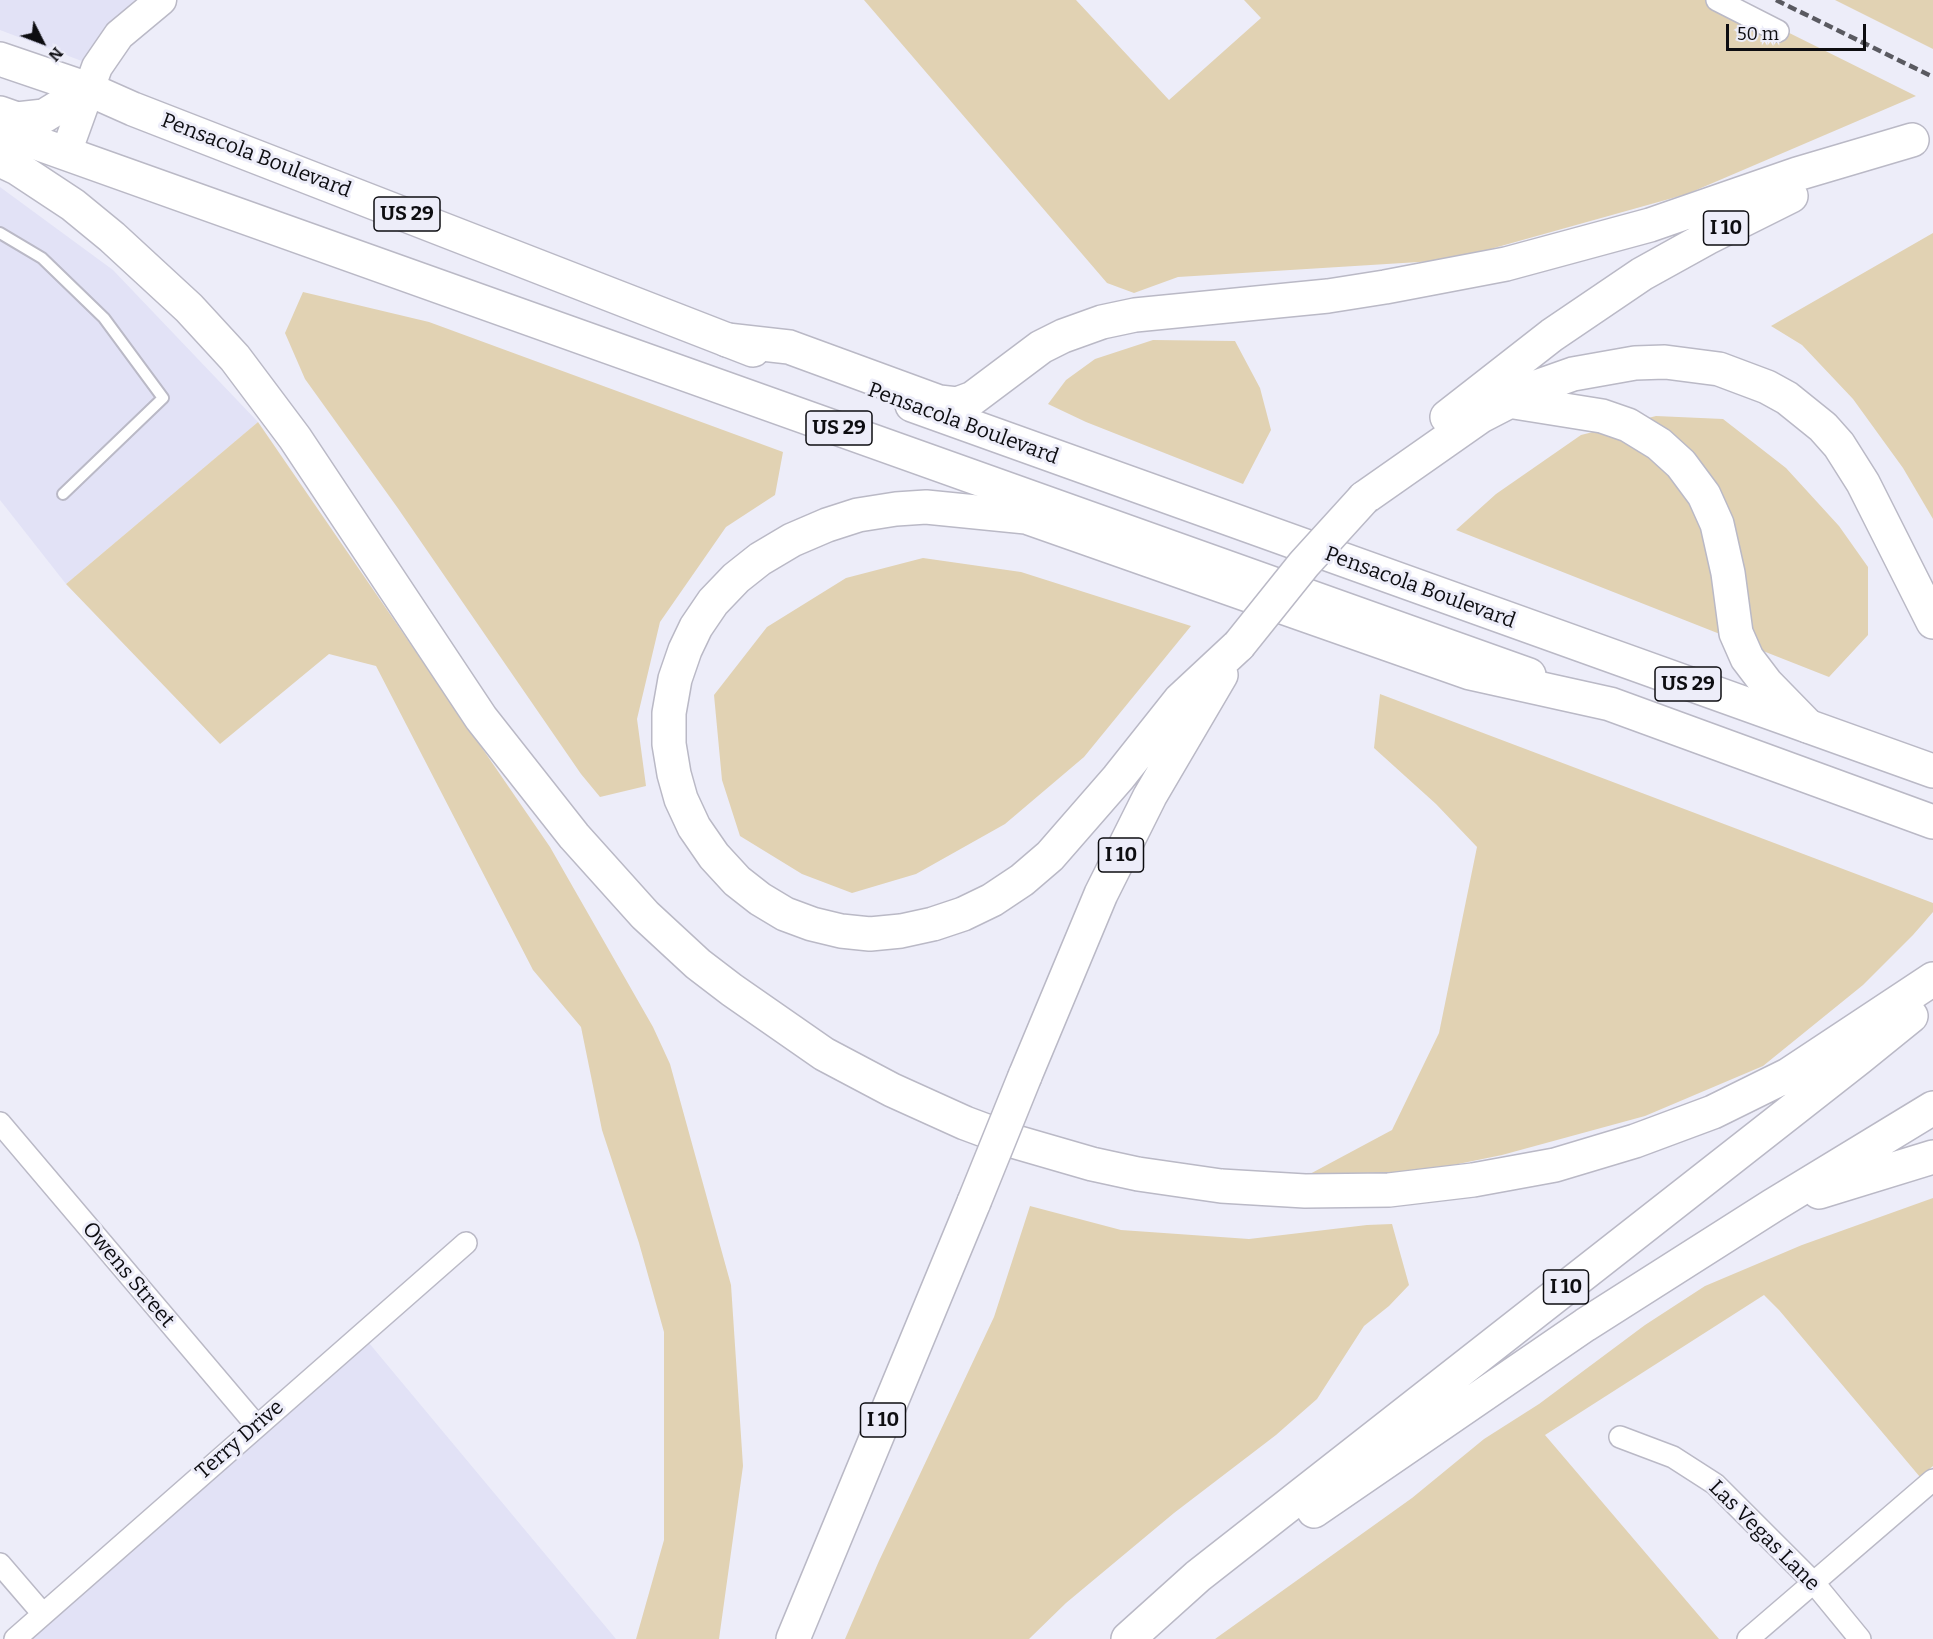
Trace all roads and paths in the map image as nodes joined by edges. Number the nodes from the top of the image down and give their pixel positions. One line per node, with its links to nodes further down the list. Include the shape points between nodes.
1 (161, 0): 5 (street, via 119,35 97,67)
2 (1717, 0): 3 (street)
3 (1778, 31)
4 (0, 59): 5 (main road, Pensacola Boulevard / US 29)
5 (88, 89): 6 (main road, via 44,116 17,118); 9 (street); 12 (main road, Pensacola Boulevard / US 29, via 133,110)
6 (0, 112)
7 (0, 129): 9 (main road, US 29)
8 (1922, 135): 12 (main road, via 1650,225 1506,264 1351,292 1135,315 1094,324 1041,347 973,398 957,404 939,402 789,347); 15 (main road, I 10, via 1754,214 1642,274 1552,335 1434,427)
9 (66, 153): 18 (main road, US 29)
10 (0, 160): 22 (main road, via 73,206 112,237 189,308 234,358 295,438 481,718 574,837 645,915 698,964 792,1033 858,1073 957,1120 1092,1164 1221,1186 1389,1190 1473,1180 1555,1165 1713,1112 1788,1075)
11 (0, 233): 14 (lane, via 42,258 104,318 163,398)
12 (727, 340): 19 (main road, Pensacola Boulevard / US 29)
13 (1508, 401): 15 (main road); 16 (main road, via 1573,374 1635,363 1665,362 1719,369 1767,387 1817,421 1852,463); 19 (main road, via 1602,416 1628,425 1659,444 1681,464 1704,495 1717,525 1737,633 1747,658)
14 (63, 494)
15 (1364, 498): 17 (main road, I 10, bridge)
16 (1933, 622)
17 (1239, 645): 18 (main road, via 1180,700 1050,856 992,900 922,927 870,934 841,931 785,914 760,899 736,881 694,827 674,774 669,713 675,679 696,627 713,602 760,559 792,540 858,515 896,508 926,507 1026,517 1470,673); 37 (main road, I 10, bridge, via 1150,796 1101,894)
18 (1610, 704): 21 (main road, US 29)
19 (1808, 726): 20 (main road, Pensacola Boulevard / US 29)
20 (1933, 771)
21 (1933, 822)
22 (1933, 979)
23 (1933, 997): 33 (main road, I 10)
24 (1933, 1108): 27 (main road)
25 (0, 1123): 29 (street, Owens Street)
26 (1933, 1157): 27 (main road)
27 (1772, 1206): 33 (main road, via 1585,1325 1296,1523)
28 (466, 1243): 29 (street, Terry Drive)
29 (257, 1426): 35 (street, Terry Drive)
30 (1620, 1437): 34 (street, Las Vegas Lane, via 1673,1458 1715,1484)
31 (1933, 1480): 34 (street)
32 (0, 1564): 35 (street)
33 (1198, 1576): 38 (main road, I 10)
34 (1814, 1583): 39 (street); 40 (street, Las Vegas Lane)
35 (43, 1614): 36 (street, Terry Drive)
36 (15, 1639)
37 (793, 1639)
38 (1128, 1639)
39 (1748, 1639)
40 (1860, 1639)

